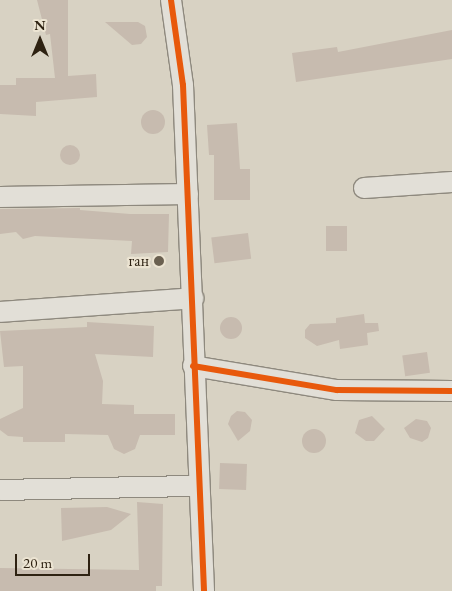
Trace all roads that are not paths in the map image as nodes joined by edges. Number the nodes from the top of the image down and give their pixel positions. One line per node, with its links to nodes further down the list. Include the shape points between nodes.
1 (170, 0): 4 (street, via 183,85)
2 (452, 182): 3 (street)
3 (364, 188)
4 (188, 194): 5 (street); 6 (street)
5 (0, 197)
6 (193, 298): 7 (street); 8 (street)
7 (0, 312)
8 (193, 366): 9 (street, via 338,390); 10 (street)
9 (452, 392)
10 (198, 486): 11 (street); 12 (street)
11 (0, 490)
12 (204, 591)

